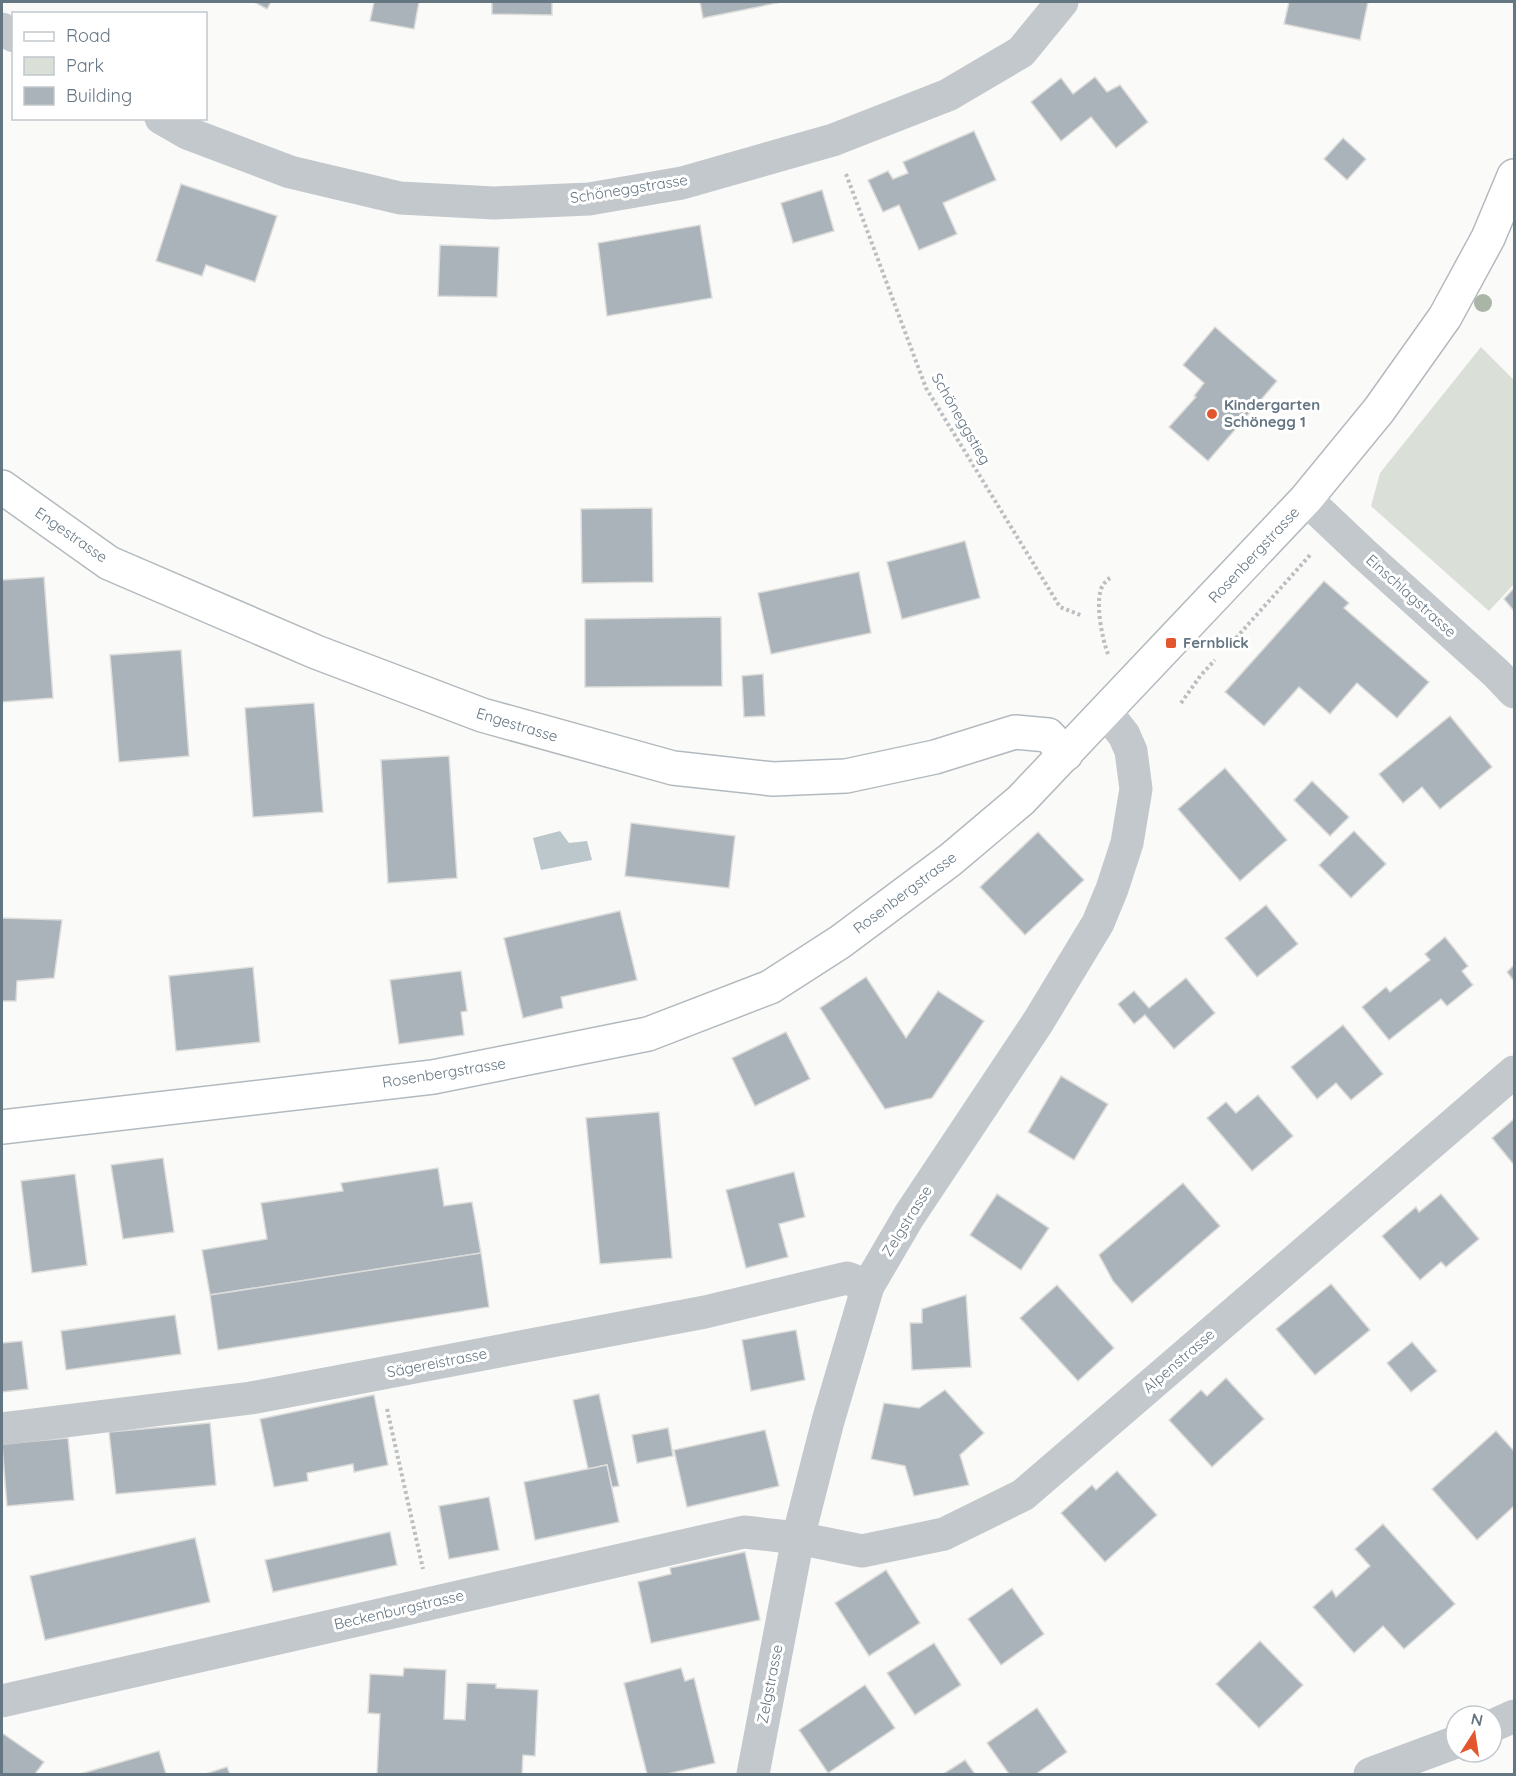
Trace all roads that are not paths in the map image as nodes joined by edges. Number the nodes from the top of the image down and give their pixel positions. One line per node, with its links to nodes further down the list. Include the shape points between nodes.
1 (1062, 2): 2 (street, Schöneggstrasse, via 1021,52 948,95 832,140 682,183 589,199 494,203 400,198 290,172 187,133)
2 (164, 120)
3 (1515, 176): 4 (street, Rosenbergstrasse)
4 (1501, 230): 6 (street, Rosenbergstrasse, via 1379,410)
5 (2, 487): 9 (street, Engestrasse, via 109,563 316,652 482,715 673,768 773,779 846,776 935,757 1015,732 1048,735)
6 (1306, 499): 7 (street, Einschlagstrasse); 8 (street, Rosenbergstrasse)
7 (1515, 692)
8 (1106, 712): 9 (street, Rosenbergstrasse); 12 (street, Zelgstrasse, via 1131,751 1136,789 1127,843 1098,923)
9 (1066, 754): 11 (street, Rosenbergstrasse, via 1022,800 950,860 840,942 770,987 648,1034 433,1077)
10 (1515, 1072): 14 (street, Alpenstrasse, via 1023,1495 944,1534 862,1551)
11 (2, 1127)
12 (868, 1286): 13 (street, Sägereistrasse, via 847,1278 705,1311 251,1398); 14 (street, Zelgstrasse)
13 (2, 1429)
14 (798, 1538): 15 (street, Beckenburgstrasse, via 744,1532); 17 (street, Zelgstrasse)
15 (2, 1701)
16 (1444, 1746): 18 (street)
17 (753, 1774)
18 (1370, 1774)

